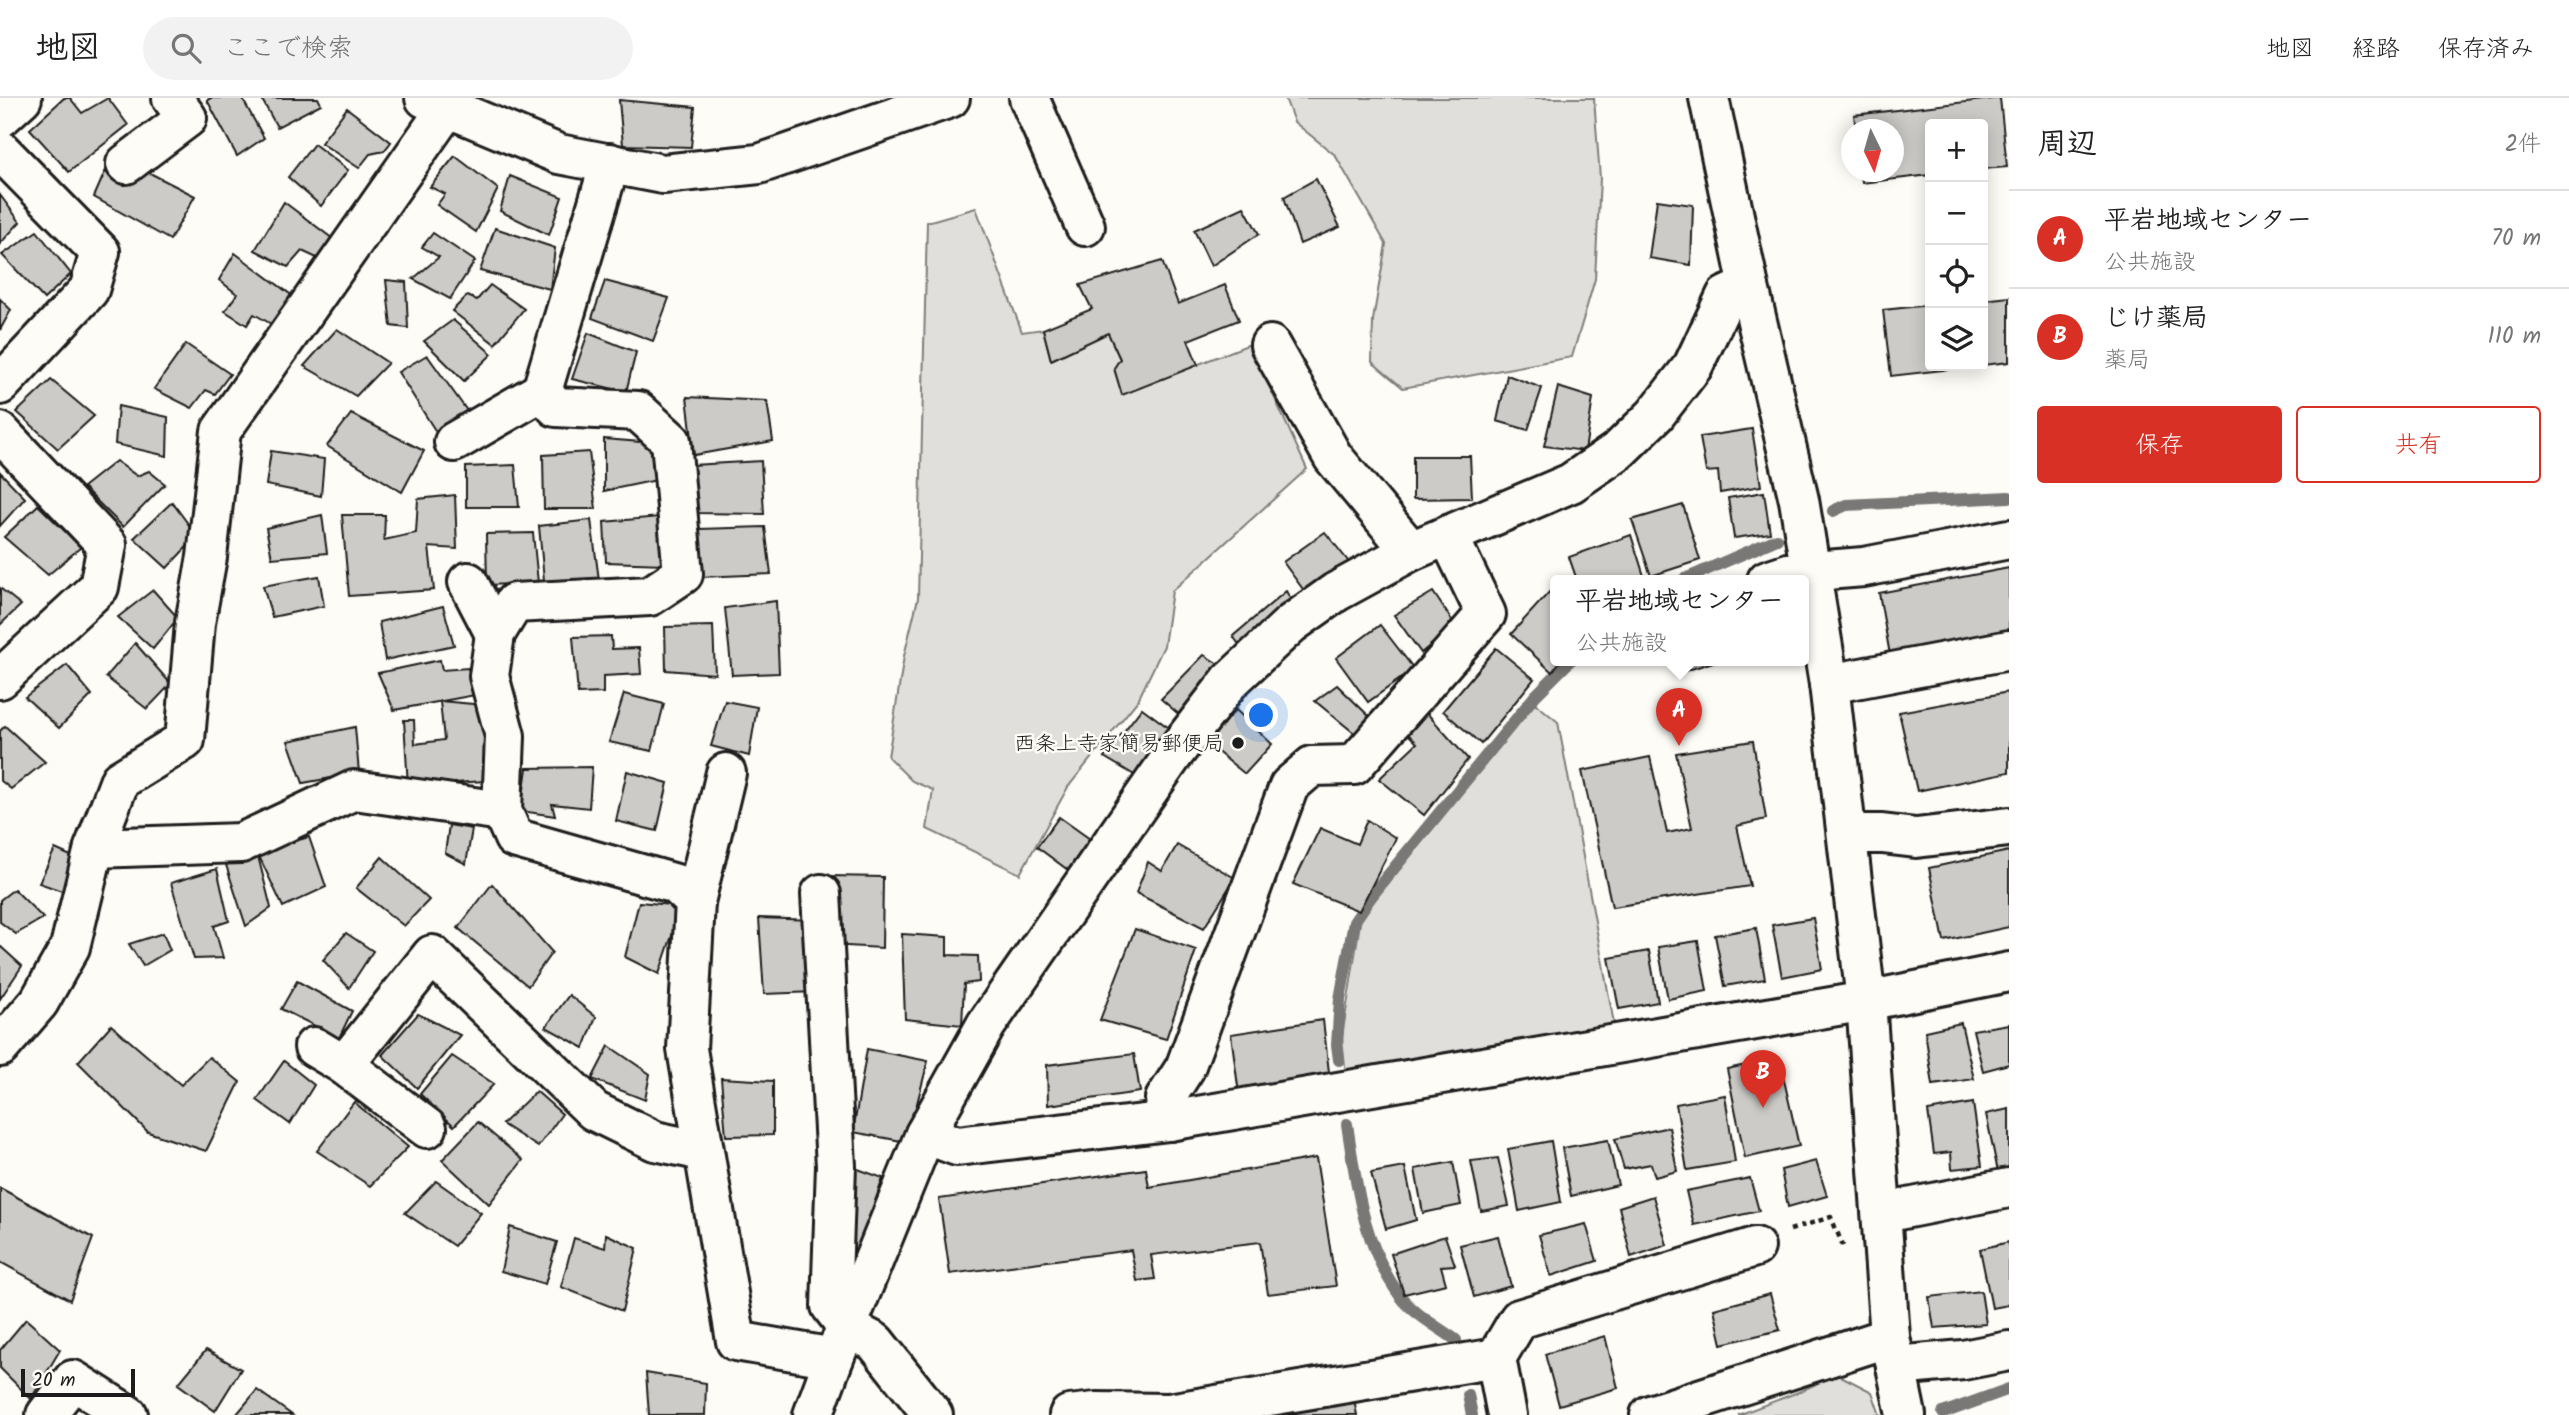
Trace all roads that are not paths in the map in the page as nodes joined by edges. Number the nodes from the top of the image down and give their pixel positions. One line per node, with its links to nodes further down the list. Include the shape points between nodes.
1 (22, 98): 7 (street)
2 (172, 98): 10 (street, via 187,118)
3 (950, 98): 9 (street, via 759,164 663,174)
4 (1030, 98): 11 (street)
5 (1709, 98): 12 (street)
6 (436, 103): 9 (street, via 559,154); 32 (street, via 221,430 195,623 185,740 120,780)
7 (0, 118)
8 (0, 150): 14 (street, via 100,252 89,290)
9 (610, 163): 15 (street)
10 (126, 164)
11 (1085, 226)
12 (1749, 287): 18 (street, via 1726,296 1693,366 1655,415 1619,450 1571,483); 21 (street)
13 (1270, 345): 20 (street, via 1333,457)
14 (0, 385)
15 (542, 391): 17 (street); 24 (street, via 556,407 638,411 671,441 683,574 650,596 514,603)
16 (0, 432): 26 (street, via 107,545 99,587)
17 (454, 442)
18 (1448, 536): 20 (street); 38 (street, via 1486,614 1354,765 1312,766 1289,786 1185,1068 1165,1099)
19 (2009, 539): 21 (street, via 1864,567)
20 (1411, 551): 40 (street, via 1336,592 1291,624 1230,681 1173,755 986,1025)
21 (1811, 571): 22 (street); 27 (street)
22 (1782, 575)
23 (468, 582): 24 (street)
24 (495, 634): 29 (street, via 489,676 505,736)
25 (2009, 650): 27 (street)
26 (0, 679)
27 (1829, 684): 31 (street)
28 (726, 773): 34 (street)
29 (502, 811): 32 (street, via 354,790 241,843); 34 (street, via 514,838 676,884)
30 (2009, 827): 31 (street, via 1916,838)
31 (1847, 835): 36 (street)
32 (94, 848): 37 (street, via 70,947 39,1002)
33 (821, 894): 45 (street, via 836,1166 831,1306)
34 (695, 902): 41 (street, via 687,1049)
35 (2009, 972): 36 (street)
36 (1866, 1001): 38 (street); 43 (street)
37 (0, 1047)
38 (1169, 1121): 40 (street, via 957,1146)
39 (427, 1128): 41 (street, via 329,1056 432,955 594,1111 655,1141)
40 (925, 1134): 45 (street)
41 (703, 1151): 45 (street, via 736,1341)
42 (2009, 1188): 43 (street)
43 (1883, 1213): 46 (street)
44 (1755, 1247): 48 (street, via 1519,1319)
45 (841, 1343): 52 (street); 53 (street, via 874,1342)
46 (1893, 1352): 47 (street, via 1963,1360); 56 (street); 57 (street)
47 (2009, 1352)
48 (1496, 1358): 49 (street, via 1169,1413); 55 (street)
49 (1134, 1414): 54 (street)
50 (46, 1415): 51 (street, via 73,1380)
51 (128, 1415)
52 (813, 1415)
53 (933, 1415)
54 (1069, 1415)
55 (1507, 1415)
56 (1650, 1415)
57 (1906, 1415)

